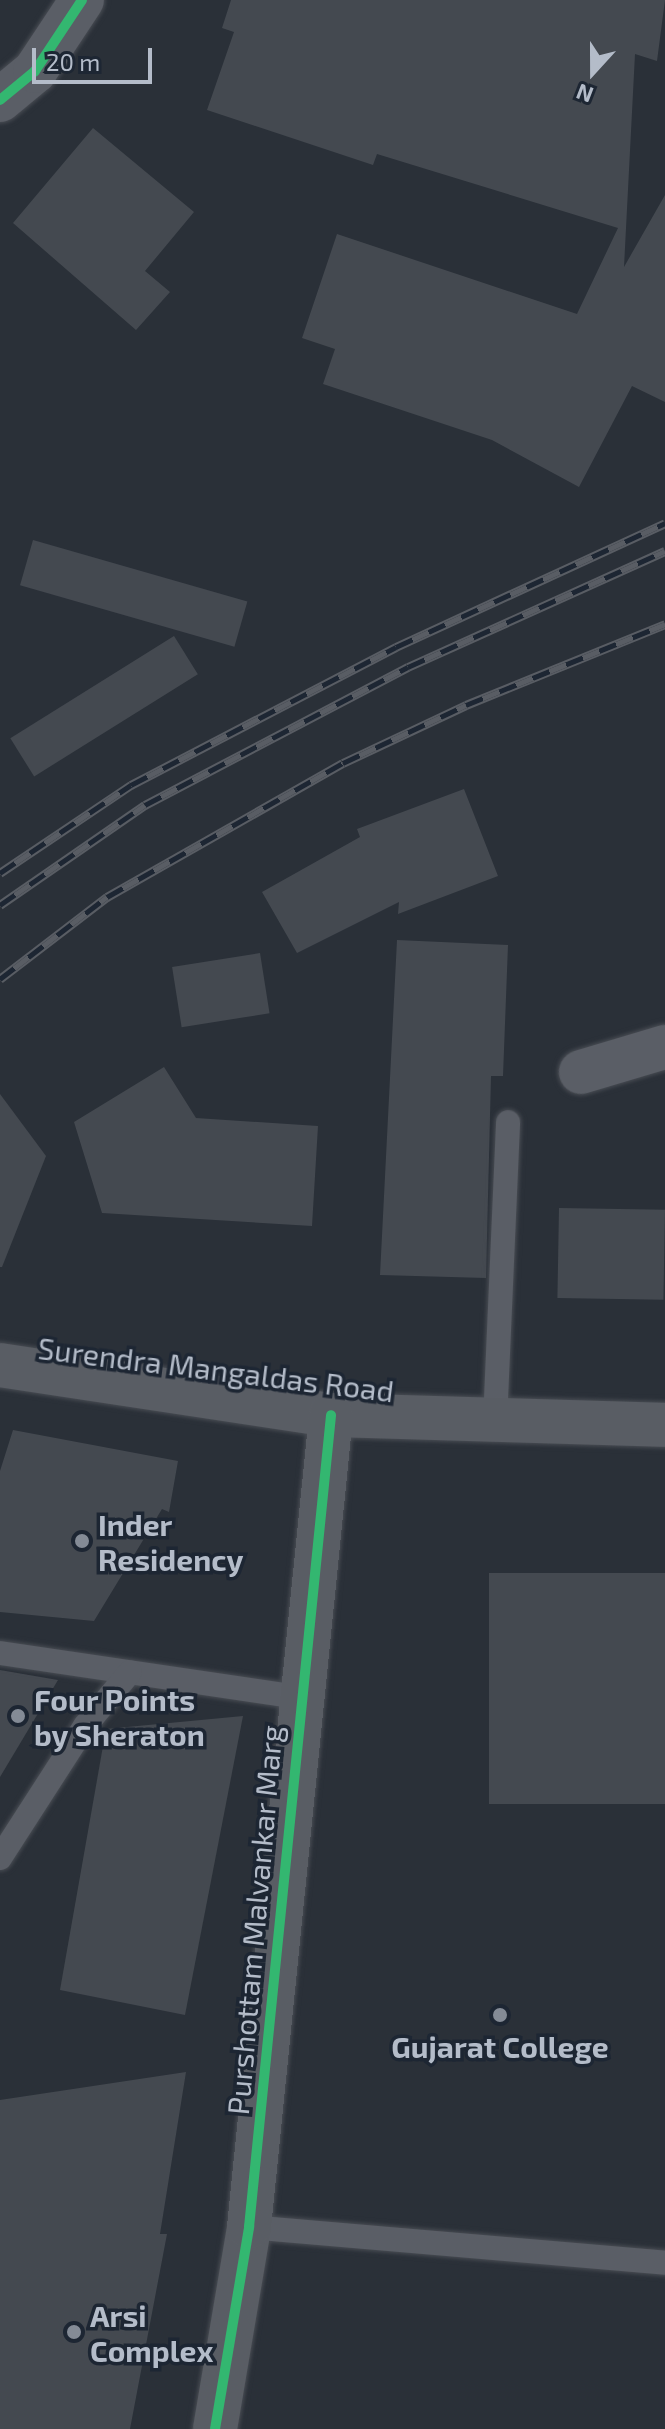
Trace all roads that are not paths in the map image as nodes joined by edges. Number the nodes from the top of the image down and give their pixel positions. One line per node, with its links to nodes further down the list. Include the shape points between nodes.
1 (82, 0): 2 (street, via 35,71)
2 (0, 100)
3 (665, 1047): 4 (street)
4 (581, 1072)
5 (508, 1122): 8 (lane)
6 (0, 1365): 7 (street, Surendra Mangaldas Road)
7 (331, 1415): 8 (street, Surendra Mangaldas Road); 12 (street, Purshottam Malvankar Marg)
8 (495, 1422): 9 (street, Surendra Mangaldas Road)
9 (665, 1425)
10 (0, 1653): 11 (lane)
11 (130, 1672): 12 (lane); 13 (lane, via 85,1726)
12 (299, 1697): 14 (street, Purshottam Malvankar Marg)
13 (0, 1858)
14 (249, 2227): 15 (lane); 16 (street, Purshottam Malvankar Marg)
15 (665, 2263)
16 (215, 2429)

